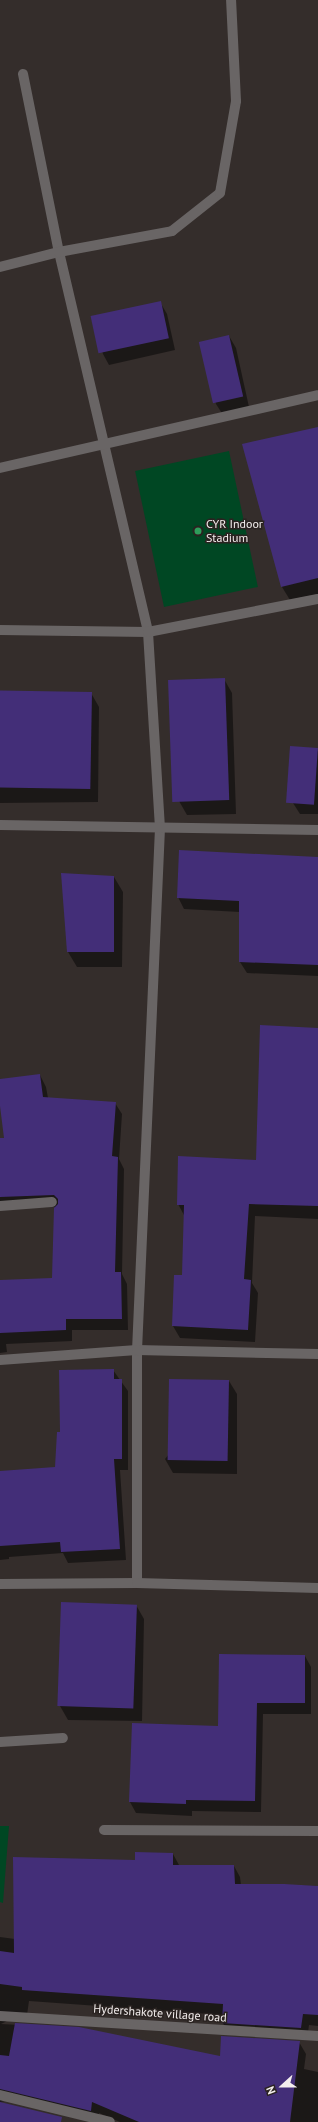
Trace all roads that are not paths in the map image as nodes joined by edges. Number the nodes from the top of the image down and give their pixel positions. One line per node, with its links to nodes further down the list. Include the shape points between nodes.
1 (231, 0): 3 (street, via 236,101 220,193 172,230)
2 (23, 74): 3 (street)
3 (59, 252): 4 (street); 6 (street)
4 (0, 267)
5 (318, 395): 6 (street)
6 (105, 444): 7 (street); 10 (street)
7 (0, 468)
8 (318, 599): 10 (street)
9 (0, 630): 10 (street)
10 (148, 632): 12 (street)
11 (0, 825): 12 (street)
12 (160, 828): 13 (street); 16 (street)
13 (318, 830)
14 (52, 1202): 15 (street)
15 (0, 1206)
16 (138, 1350): 17 (street); 18 (street); 19 (street)
17 (318, 1354)
18 (0, 1360)
19 (137, 1583): 20 (street); 21 (street)
20 (0, 1584)
21 (318, 1588)
22 (63, 1738): 23 (street)
23 (0, 1742)
24 (104, 1830): 25 (street)
25 (318, 1831)
26 (0, 2016): 27 (street, Hydershakote village road)
27 (318, 2036)
28 (0, 2095): 29 (street)
29 (110, 2122)

